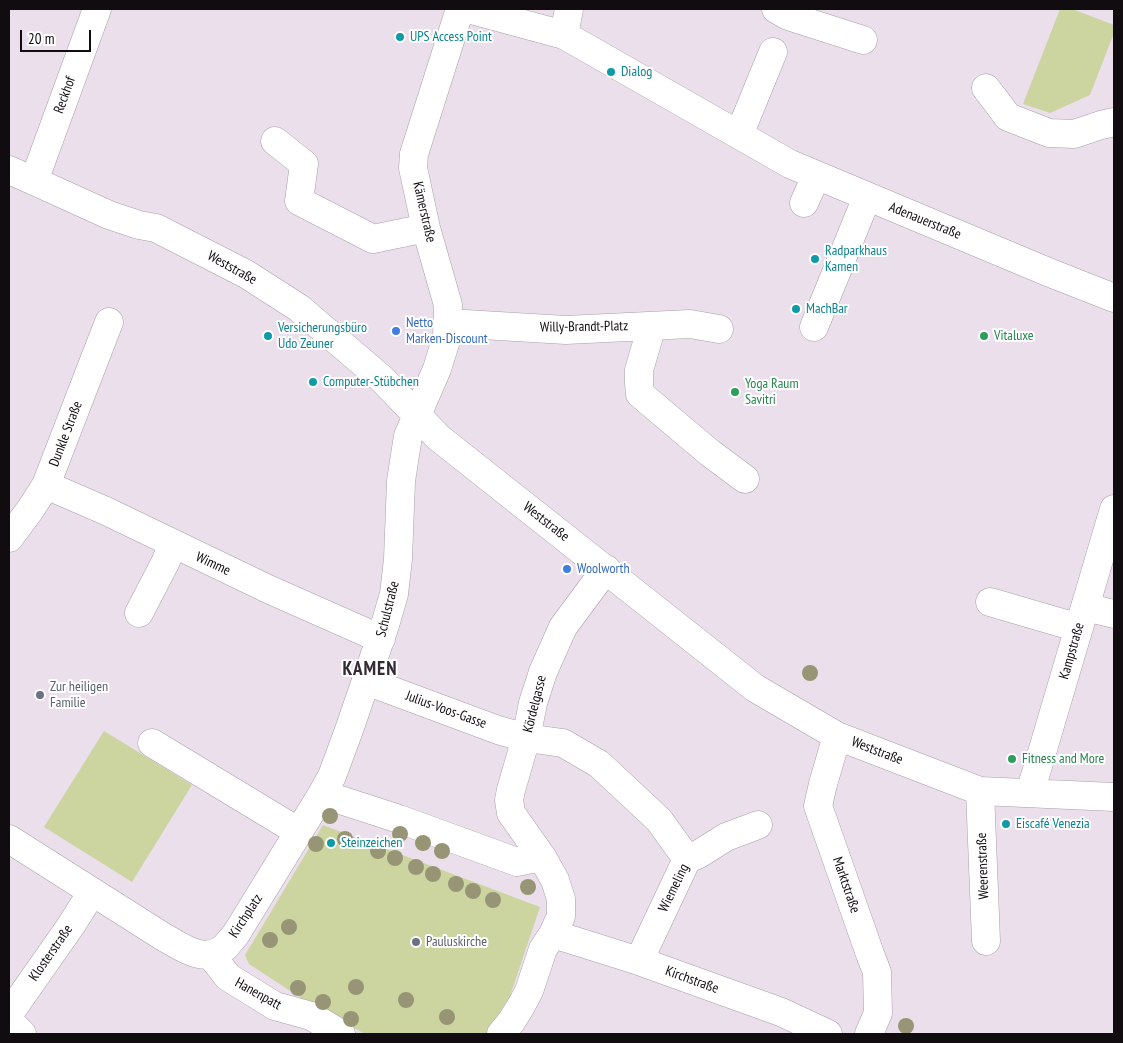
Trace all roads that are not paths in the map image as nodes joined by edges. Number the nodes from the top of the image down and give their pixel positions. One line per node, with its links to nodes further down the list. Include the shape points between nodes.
1 (97, 9): 15 (street, Reckhof)
2 (460, 9): 18 (street, Kämerstraße, via 414,154)
3 (468, 9): 6 (street)
4 (569, 9): 6 (street)
5 (776, 9): 7 (street, via 788,16)
6 (564, 35): 11 (street, Adenauerstraße)
7 (863, 40)
8 (774, 52): 11 (street)
9 (986, 88): 10 (street, via 1008,117 1049,133 1074,134)
10 (1114, 122)
11 (739, 135): 14 (street, Adenauerstraße)
12 (274, 141): 18 (street, via 304,164 299,201 373,239)
13 (9, 170): 15 (street, Weststraße)
14 (816, 176): 16 (street, Adenauerstraße); 17 (street)
15 (34, 181): 25 (street, Weststraße, via 109,215 156,228 246,274 298,308 382,379)
16 (867, 197): 19 (street, Adenauerstraße); 23 (street)
17 (804, 203)
18 (426, 228): 21 (street, Kämerstraße, via 448,305)
19 (1114, 298)
20 (109, 322): 27 (street, Dunkle Straße)
21 (448, 323): 22 (street, Willy-Brandt-Platz, via 566,330); 25 (street, Kämerstraße, via 437,369)
22 (652, 326): 24 (street, Willy-Brandt-Platz, via 690,324); 26 (street, via 639,370 640,394)
23 (814, 327)
24 (719, 329)
25 (417, 415): 31 (street, Weststraße, via 439,438); 36 (street, Schulstraße, via 408,436 401,481 394,594)
26 (745, 479)
27 (46, 485): 29 (street, Dunkle Straße); 30 (street, Wimme)
28 (1114, 509): 35 (street, Kampstraße)
29 (9, 538)
30 (173, 544): 33 (street); 36 (street, Wimme, via 268,589)
31 (606, 569): 38 (street, Weststraße, via 754,688); 39 (street, Kördelgasse, via 563,627 543,672)
32 (990, 602): 35 (street)
33 (139, 613)
34 (1114, 614): 35 (street)
35 (1082, 617): 42 (street, Kampstraße)
36 (383, 632): 37 (street, Schulstraße)
37 (366, 681): 39 (street, Julius-Voos-Gasse); 43 (street, Schulstraße, via 332,776)
38 (836, 736): 41 (street, Weststraße); 61 (street, Marktstraße, via 818,806 878,972 878,1013)
39 (526, 738): 48 (street, via 509,800 511,813); 49 (street, Kördelgasse, via 563,743 600,764 659,820)
40 (152, 743): 46 (street)
41 (980, 791): 42 (street, Weststraße); 52 (street, Weerenstraße)
42 (1030, 793): 44 (street, Weststraße)
43 (322, 794): 46 (street, Kirchplatz); 48 (street, via 517,862)
44 (1114, 797)
45 (758, 825): 49 (street, Wiemeling, via 726,837)
46 (299, 832): 53 (street, Kirchplatz, via 236,934 224,947)
47 (9, 839): 50 (street)
48 (542, 857): 51 (street, via 561,899 560,916)
49 (687, 859): 54 (street, Wiemeling)
50 (92, 892): 53 (street, via 188,950 200,955); 55 (street, Klosterstraße)
51 (552, 934): 54 (street, Kirchstraße); 59 (street, via 521,1006)
52 (986, 941)
53 (210, 954): 58 (street, Hanenpatt, via 228,977 275,1006 311,1016)
54 (639, 961): 60 (street, Kirchstraße, via 781,1012)
55 (9, 1014)
56 (9, 1021): 57 (street)
57 (22, 1034)
58 (341, 1034)
59 (501, 1034)
60 (828, 1034)
61 (869, 1034)

